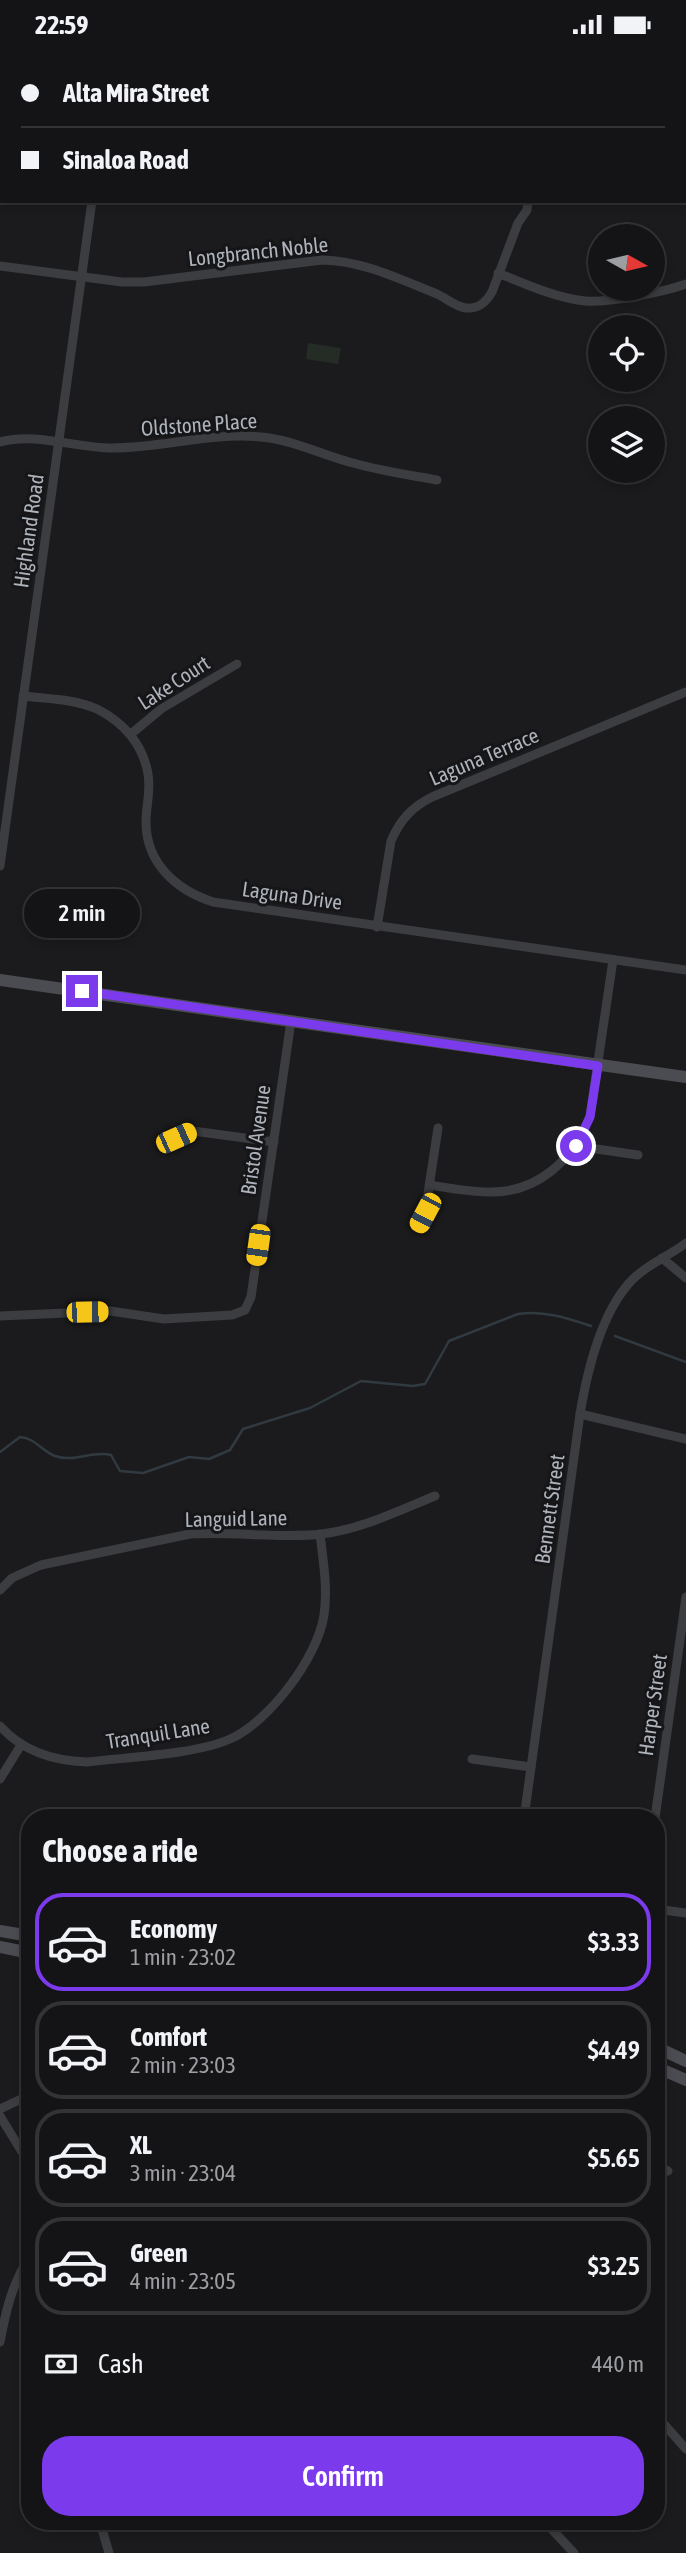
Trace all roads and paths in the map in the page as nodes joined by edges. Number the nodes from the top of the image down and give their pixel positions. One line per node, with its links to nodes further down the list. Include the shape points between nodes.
1 (92, 203): 5 (street, Highland Road)
2 (528, 203): 4 (street, Longbranch Noble)
3 (0, 266): 5 (street, Longbranch Noble)
4 (498, 273): 5 (street, Longbranch Noble, via 488,298 467,308 371,267 339,261 144,282); 6 (street, via 587,301)
5 (82, 277): 8 (street, Highland Road)
6 (686, 284)
7 (0, 442): 8 (street, Oldstone Place)
8 (59, 442): 9 (street, Oldstone Place, via 114,448 225,436 260,437); 12 (street, Highland Road)
9 (438, 480)
10 (237, 664): 13 (street, Lake Court, via 161,709)
11 (686, 692): 16 (street, Laguna Terrace, via 412,809 391,841)
12 (23, 696): 13 (street, Laguna Drive, via 94,708); 14 (street, Highland Road)
13 (131, 734): 16 (street, Laguna Drive, via 148,774 149,845 160,867 177,885 212,902)
14 (4, 806): 15 (street, Highland Road)
15 (0, 866)
16 (377, 926): 17 (street, Laguna Drive)
17 (613, 960): 18 (street, Laguna Drive); 21 (street)
18 (686, 970)
19 (0, 980): 20 (street)
20 (291, 1021): 21 (street); 25 (street, Bristol Avenue)
21 (598, 1066): 22 (street); 26 (street, via 590,1117)
22 (686, 1077)
23 (438, 1128): 28 (street)
24 (176, 1138): 25 (street, via 193,1131)
25 (274, 1142): 33 (street, Bristol Avenue, via 251,1297 239,1314 164,1319 110,1311)
26 (576, 1146): 27 (street); 28 (street, via 551,1173 517,1189 486,1192)
27 (638, 1155)
28 (430, 1185): 29 (street)
29 (417, 1228)
30 (686, 1243): 31 (street, Bennett Street)
31 (662, 1258): 32 (street); 34 (street, Bennett Street, via 634,1278 613,1306 590,1366)
32 (686, 1277)
33 (0, 1316)
34 (580, 1414): 35 (street); 43 (street, Bennett Street)
35 (686, 1439)
36 (435, 1496): 37 (street, Languid Lane, via 366,1525)
37 (320, 1534): 38 (street, Languid Lane, via 190,1534 41,1565); 41 (street, Tranquil Lane, via 326,1597 319,1634 279,1700 250,1727 205,1747 87,1762 53,1759)
38 (0, 1590)
39 (686, 1597): 46 (street, Harper Street)
40 (0, 1726): 41 (street)
41 (21, 1745): 44 (street)
42 (472, 1759): 43 (street)
43 (531, 1767): 45 (street, Bennett Street)
44 (0, 1779)
45 (525, 1809)
46 (656, 1809)
47 (665, 1910): 48 (street)
48 (686, 1913)
49 (0, 1931): 50 (street)
50 (21, 1934)
51 (0, 1947): 52 (street)
52 (21, 1951)
53 (665, 2051): 54 (street)
54 (686, 2061)
55 (665, 2071): 56 (street)
56 (686, 2080)
57 (21, 2099): 58 (street)
58 (0, 2109)
59 (0, 2116): 60 (street)
60 (21, 2150)
61 (665, 2170): 62 (street)
62 (668, 2171)
63 (21, 2270): 64 (street, via 9,2294)
64 (0, 2342)
65 (665, 2425): 66 (street)
66 (686, 2449)
67 (102, 2530): 69 (street)
68 (552, 2530): 70 (street)
69 (109, 2553)
70 (574, 2553)

